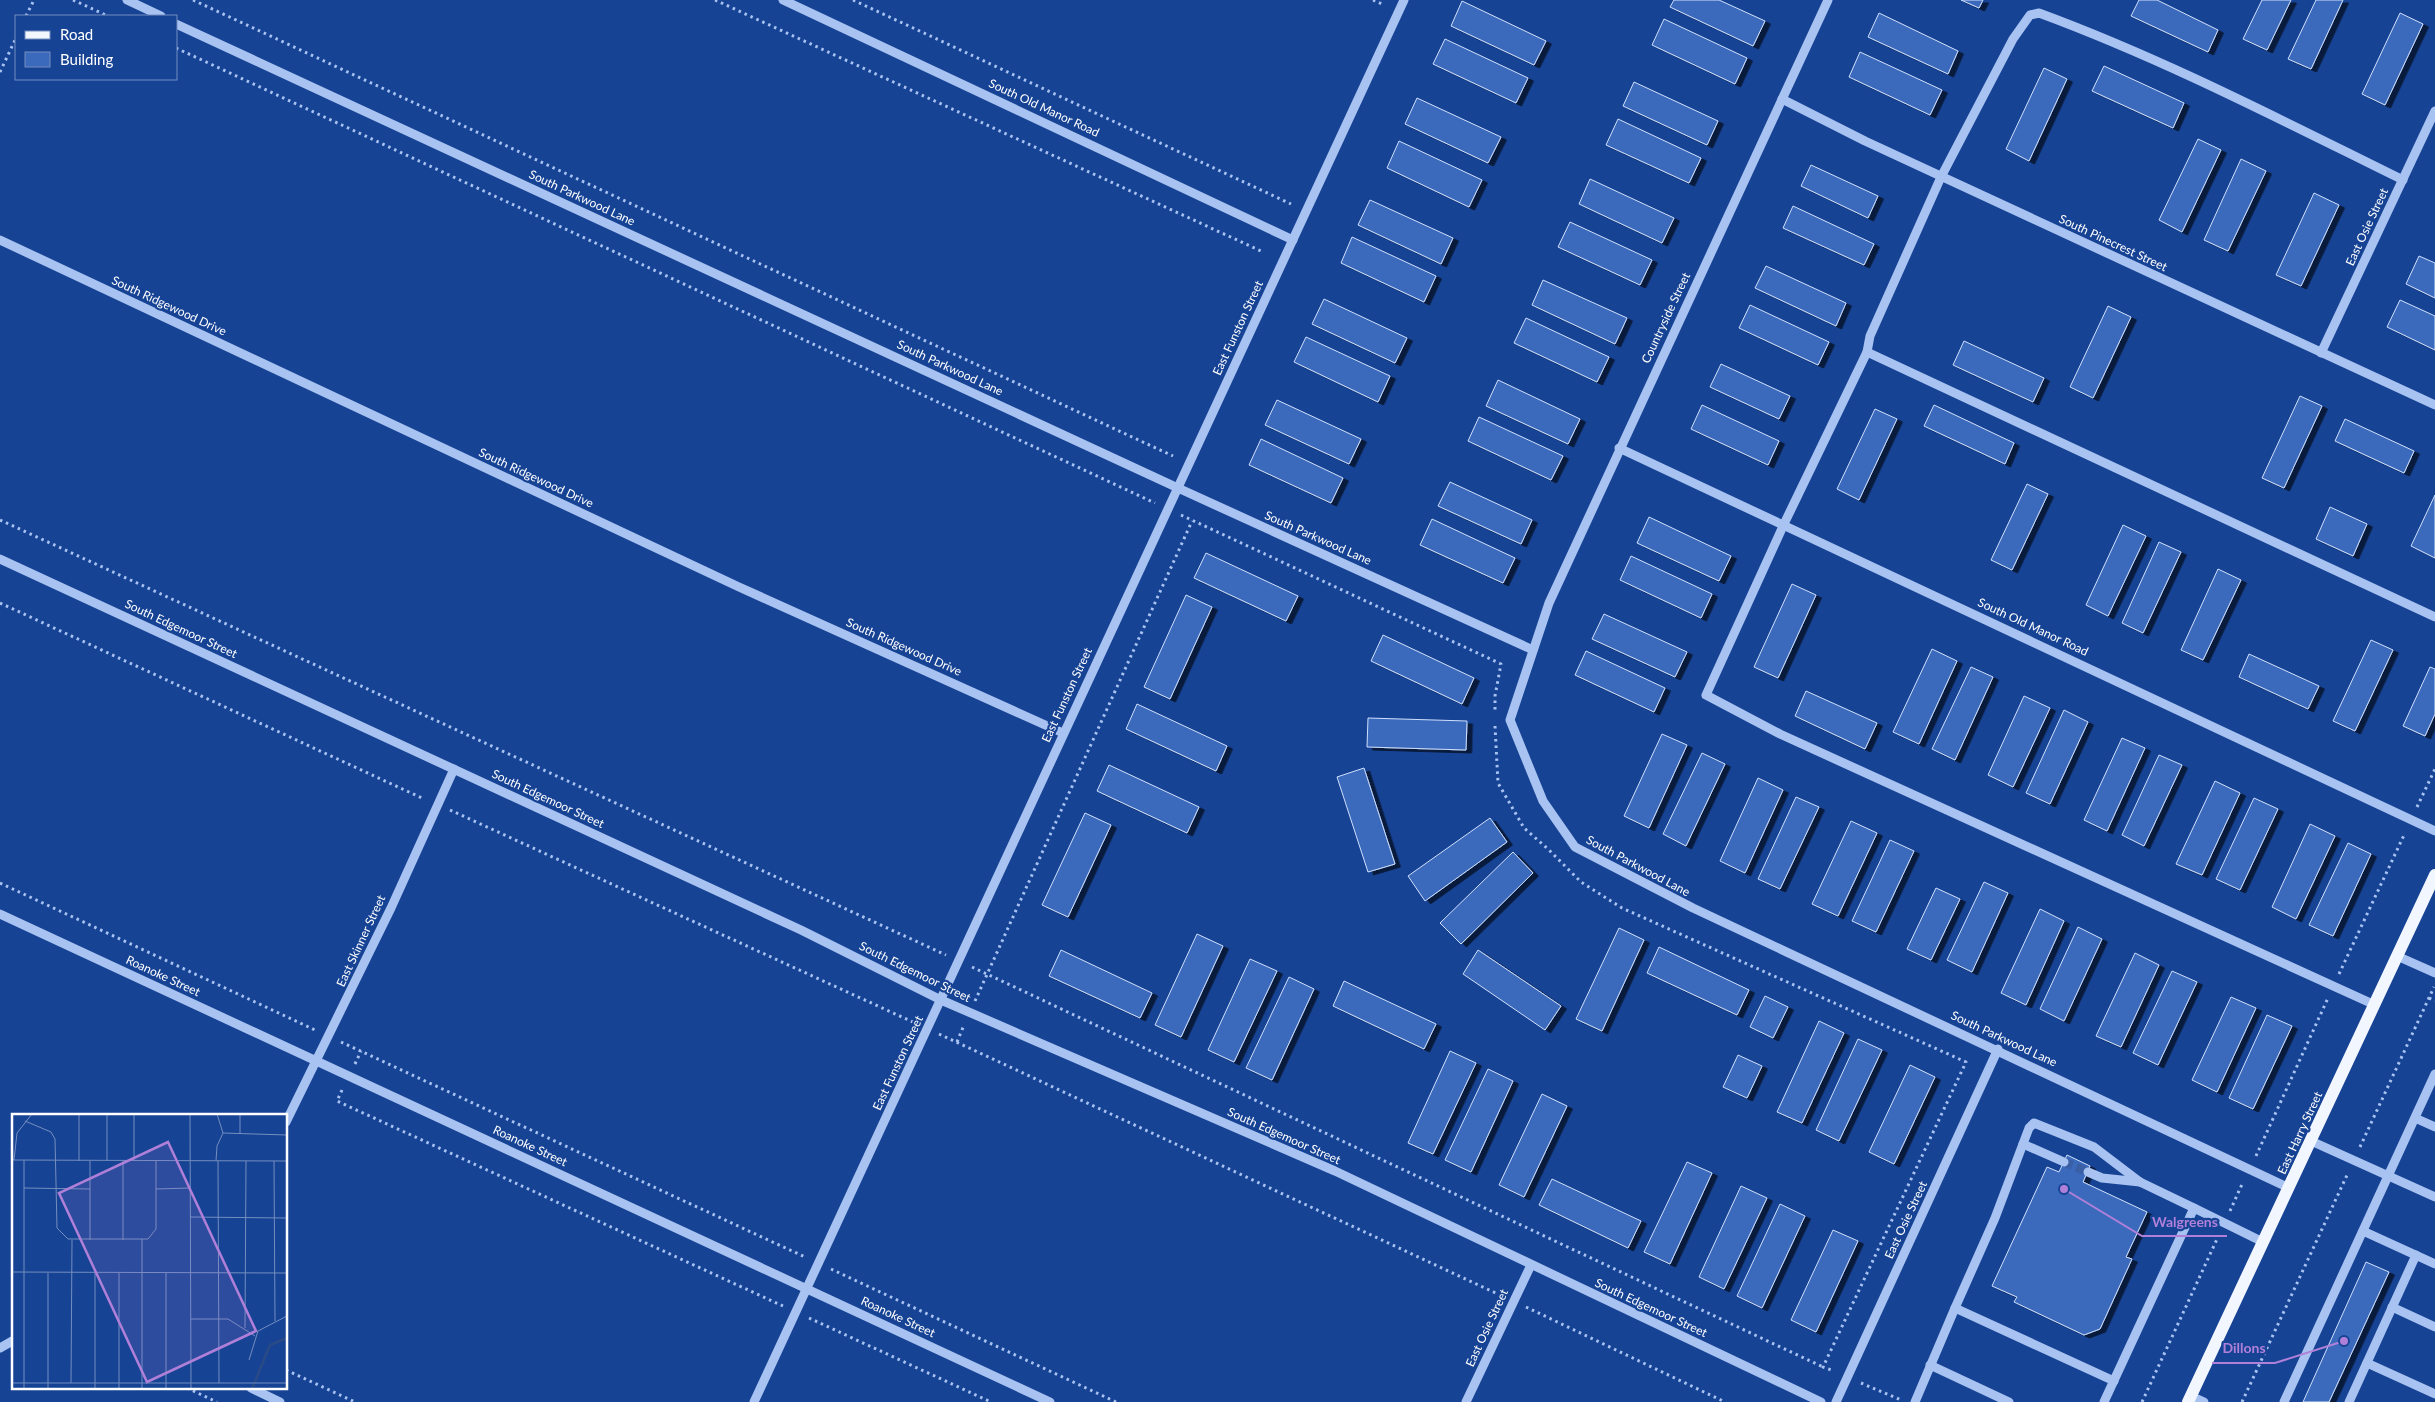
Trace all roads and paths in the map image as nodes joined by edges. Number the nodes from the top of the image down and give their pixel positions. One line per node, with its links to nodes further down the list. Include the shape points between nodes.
1 (34, 0): 12 (path)
2 (73, 0): 13 (path)
3 (127, 0): 14 (street)
4 (193, 0): 31 (path)
5 (715, 0): 26 (path)
6 (783, 0): 25 (street, South Old Manor Road)
7 (852, 0): 23 (path)
8 (1373, 0): 11 (path)
9 (1404, 0): 25 (street, East Funston Street)
10 (1828, 0): 19 (street, Countryside Street)
11 (1384, 5)
12 (26, 15)
13 (106, 15)
14 (159, 15)
15 (178, 25): 32 (street, South Parkwood Lane)
16 (15, 40): 18 (path)
17 (178, 49): 33 (path)
18 (0, 72)
19 (1782, 99): 21 (street, South Pinecrest Street); 30 (street, Countryside Street)
20 (2435, 111): 22 (street, East Osie Street)
21 (1941, 177): 22 (street, via 2013,40 2030,15 2039,13 2093,33 2238,99); 27 (street, via 1870,336); 28 (street, South Pinecrest Street)
22 (2403, 180): 28 (street, East Osie Street)
23 (1291, 204)
24 (0, 240): 41 (street, South Ridgewood Drive, via 730,582)
25 (1293, 240): 32 (street, East Funston Street)
26 (1261, 252)
27 (1868, 352): 36 (street); 39 (street)
28 (2321, 353): 29 (street, South Pinecrest Street)
29 (2435, 405)
30 (1619, 448): 36 (street, South Old Manor Road); 40 (street, Countryside Street, via 1549,603)
31 (1173, 456)
32 (1178, 488): 33 (street, East Funston Street); 40 (street, South Parkwood Lane)
33 (1168, 509): 35 (path); 41 (street, East Funston Street)
34 (0, 520): 51 (path)
35 (1192, 520): 53 (path); 100 (path, via 1501,664 1495,696 1498,783 1524,828 1581,882 1622,908 1966,1062)
36 (1784, 524): 45 (street, South Old Manor Road); 54 (street, via 1706,695 1780,734)
37 (0, 559): 43 (street, South Edgemoor Street)
38 (0, 603): 44 (path)
39 (2435, 617)
40 (1533, 650): 64 (street, South Parkwood Lane, via 1510,720 1543,801 1575,847 1693,908)
41 (1064, 733): 51 (street, East Funston Street)
42 (2435, 769): 45 (path)
43 (454, 770): 44 (street, East Skinner Street); 57 (street, South Edgemoor Street, via 801,930)
44 (438, 805): 61 (path); 62 (street, East Skinner Street)
45 (2411, 820): 46 (street, South Old Manor Road); 54 (path)
46 (2435, 831)
47 (2435, 875): 50 (main road, East Harry Street)
48 (0, 883): 62 (path)
49 (0, 914): 66 (street, Roanoke Street)
50 (2398, 956): 52 (street); 59 (main road, East Harry Street)
51 (959, 961): 53 (path); 57 (street, East Funston Street)
52 (2435, 973)
53 (987, 974): 60 (path); 100 (path)
54 (2334, 986): 59 (street); 76 (path)
55 (2435, 986): 56 (path)
56 (2429, 998): 58 (path); 74 (path)
57 (941, 1000): 60 (street, South Edgemoor Street); 61 (street, East Funston Street)
58 (2435, 1001)
59 (2375, 1005): 72 (main road, East Harry Street)
60 (970, 1013): 63 (path); 88 (street, South Edgemoor Street, via 1335,1171)
61 (927, 1029): 63 (path); 87 (street, East Funston Street)
62 (329, 1036): 65 (path); 66 (street, East Skinner Street)
63 (957, 1042): 91 (path)
64 (1998, 1049): 76 (street, South Parkwood Lane); 102 (street, East Osie Street)
65 (361, 1051): 68 (path); 87 (path)
66 (317, 1061): 68 (street, Roanoke Street); 69 (street, East Skinner Street)
67 (2435, 1074): 70 (street)
68 (349, 1076): 90 (street, Roanoke Street); 94 (path, via 337,1101)
69 (288, 1118)
70 (2415, 1118): 71 (street); 78 (street)
71 (2435, 1127)
72 (2311, 1140): 74 (street); 80 (main road, East Harry Street)
73 (2023, 1144): 75 (street); 79 (street, via 2029,1128 2034,1123 2038,1124 2094,1147); 93 (street)
74 (2354, 1160): 78 (street); 125 (path)
75 (2064, 1162)
76 (2250, 1169): 80 (street, South Parkwood Lane); 83 (path)
77 (2088, 1172): 79 (street, via 2102,1178)
78 (2389, 1176): 81 (street); 84 (street)
79 (2140, 1182): 82 (street)
80 (2290, 1188): 85 (main road, East Harry Street)
81 (2435, 1197)
82 (2194, 1208): 83 (street); 103 (street)
83 (2225, 1223): 85 (street); 123 (path)
84 (2363, 1231): 86 (street); 126 (street)
85 (2263, 1242): 107 (main road, East Harry Street)
86 (2416, 1255): 89 (street); 92 (street)
87 (819, 1264): 90 (street, East Funston Street); 114 (path)
88 (1531, 1264): 91 (street, East Osie Street); 117 (street, South Edgemoor Street)
89 (2435, 1264)
90 (807, 1288): 94 (street, East Funston Street); 113 (street, Roanoke Street)
91 (1514, 1301): 115 (street, East Osie Street); 116 (path)
92 (2392, 1307): 95 (street); 98 (street)
93 (1955, 1308): 99 (street); 103 (street)
94 (796, 1312): 111 (street, East Funston Street); 112 (path)
95 (2435, 1327)
96 (12, 1341): 97 (street)
97 (0, 1348)
98 (2367, 1363): 106 (street); 127 (street)
99 (1930, 1365): 120 (street); 121 (street)
100 (1823, 1366): 102 (path)
101 (288, 1371): 110 (path)
102 (1848, 1378): 118 (street, East Osie Street); 119 (path)
103 (2114, 1382): 122 (street)
104 (191, 1390): 108 (path)
105 (255, 1390): 109 (street)
106 (2435, 1394)
107 (2190, 1399): 124 (street)
108 (217, 1402)
109 (280, 1402)
110 (355, 1402)
111 (754, 1402)
112 (991, 1402)
113 (1050, 1402)
114 (1116, 1402)
115 (1466, 1402)
116 (1725, 1402)
117 (1821, 1402)
118 (1836, 1402)
119 (1905, 1402)
120 (1915, 1402)
121 (2010, 1402)
122 (2104, 1402)
123 (2142, 1402)
124 (2204, 1402)
125 (2242, 1402)
126 (2284, 1402)
127 (2349, 1402)

